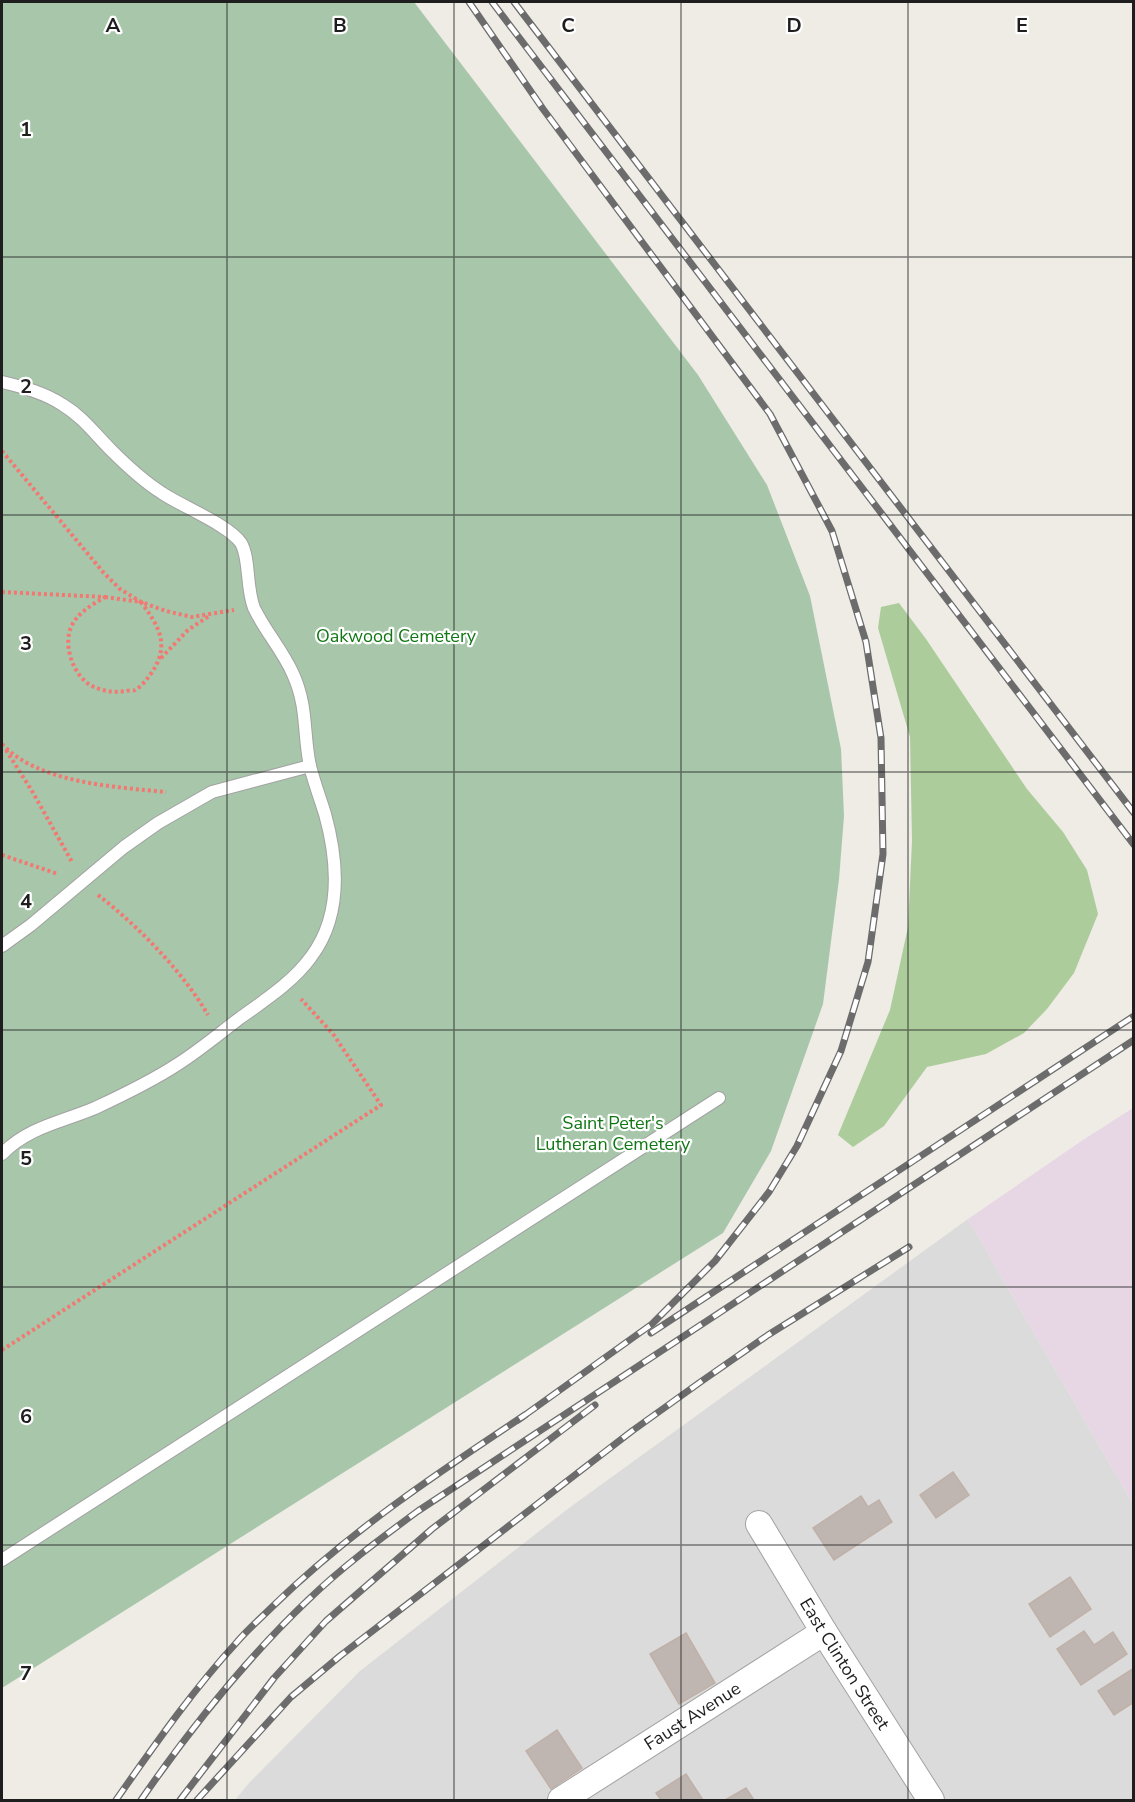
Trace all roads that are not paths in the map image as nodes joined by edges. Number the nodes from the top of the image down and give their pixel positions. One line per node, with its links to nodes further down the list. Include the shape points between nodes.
1 (2, 382): 2 (lane, via 31,389 81,417 135,474 241,543 253,605 293,673 304,702)
2 (310, 766): 3 (lane, via 212,792 158,823); 5 (lane, via 326,818 335,888 332,916 311,958 285,985 179,1064 93,1109 35,1129)
3 (2, 946)
4 (719, 1098): 7 (lane)
5 (2, 1154)
6 (759, 1524): 8 (street, East Clinton Street)
7 (2, 1560)
8 (824, 1632): 9 (street, Faust Avenue); 10 (street, East Clinton Street)
9 (561, 1800)
10 (931, 1800)

